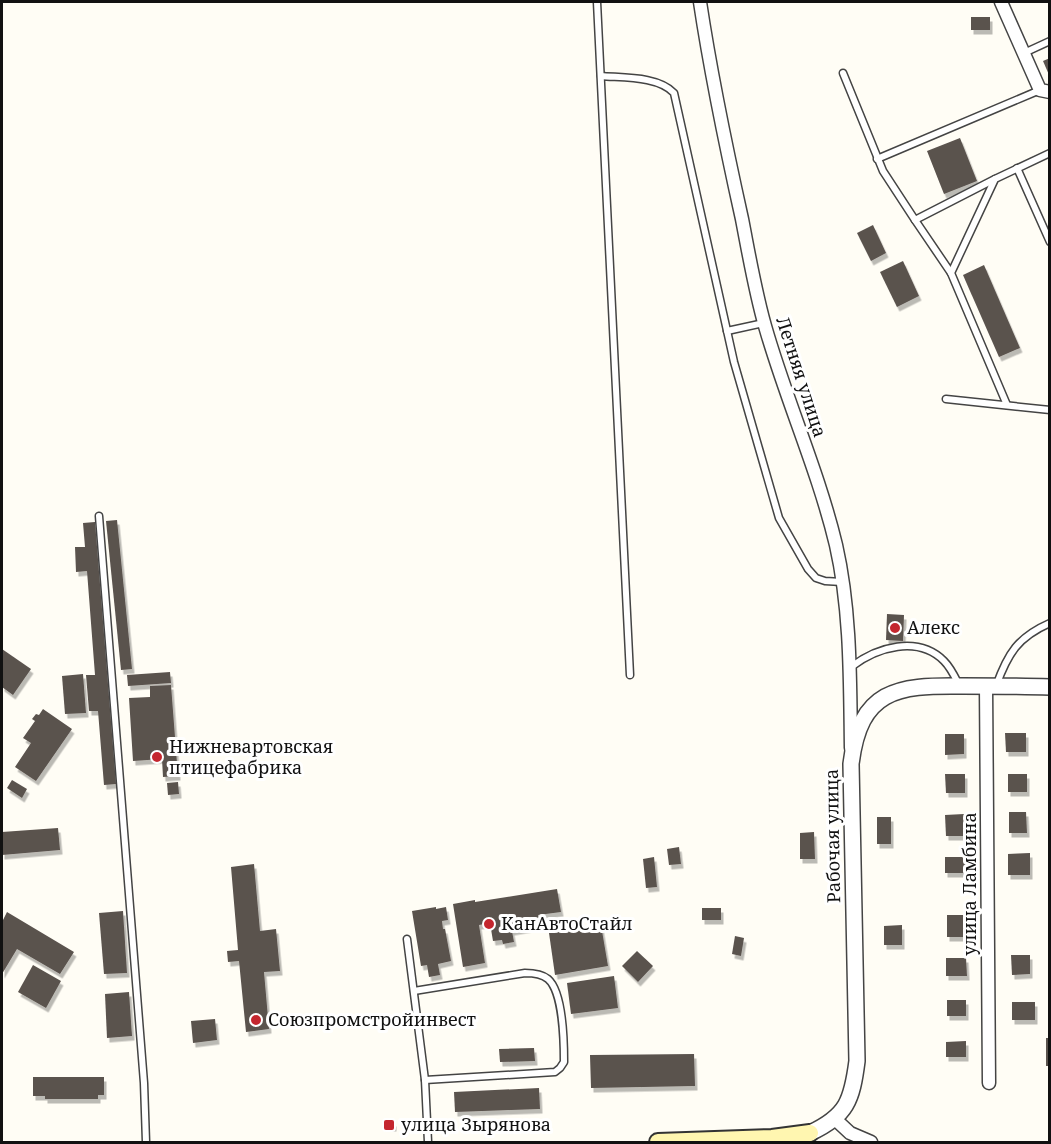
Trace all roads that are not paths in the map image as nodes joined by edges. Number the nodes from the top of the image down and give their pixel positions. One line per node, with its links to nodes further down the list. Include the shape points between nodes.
1 (597, 2): 7 (lane)
2 (700, 2): 16 (street, Летняя улица)
3 (1001, 2): 5 (street)
4 (1050, 41): 5 (lane)
5 (1024, 53): 8 (street)
6 (843, 73): 10 (lane)
7 (600, 75): 17 (lane, via 655,82 674,93); 25 (lane)
8 (1045, 91): 10 (lane)
9 (1050, 153): 11 (lane)
10 (878, 159): 13 (lane)
11 (1017, 168): 12 (lane); 14 (lane)
12 (995, 179): 13 (lane); 15 (lane)
13 (915, 220): 15 (lane)
14 (1050, 242)
15 (951, 273): 19 (lane)
16 (764, 323): 17 (lane); 22 (street, Летняя улица, via 818,485)
17 (727, 332): 22 (lane, via 779,518 816,578)
18 (946, 399): 19 (lane)
19 (1007, 405): 20 (lane)
20 (1050, 410)
21 (99, 516): 37 (lane)
22 (842, 582): 24 (street, Летняя улица)
23 (1050, 623): 27 (lane, via 1019,641)
24 (850, 669): 26 (lane, via 886,648 911,646 943,659); 29 (street, Летняя улица)
25 (630, 675)
26 (959, 686): 27 (street, Рабочая улица); 29 (street, Рабочая улица, via 912,687 882,699 861,723)
27 (991, 686): 28 (street, Рабочая улица); 33 (street, улица Ламбина)
28 (1050, 687)
29 (851, 764): 34 (street, Рабочая улица, via 856,1061 854,1085 847,1104)
30 (407, 939): 31 (lane)
31 (414, 992): 32 (lane); 32 (lane, via 525,973 550,981 559,1004 564,1062 555,1072)
32 (425, 1080): 38 (lane)
33 (989, 1083)
34 (835, 1119): 35 (street, Рабочая улица); 36 (street)
35 (810, 1133): 39 (main road)
36 (850, 1138): 40 (street)
37 (147, 1143)
38 (428, 1143)
39 (658, 1143)
40 (871, 1143)

